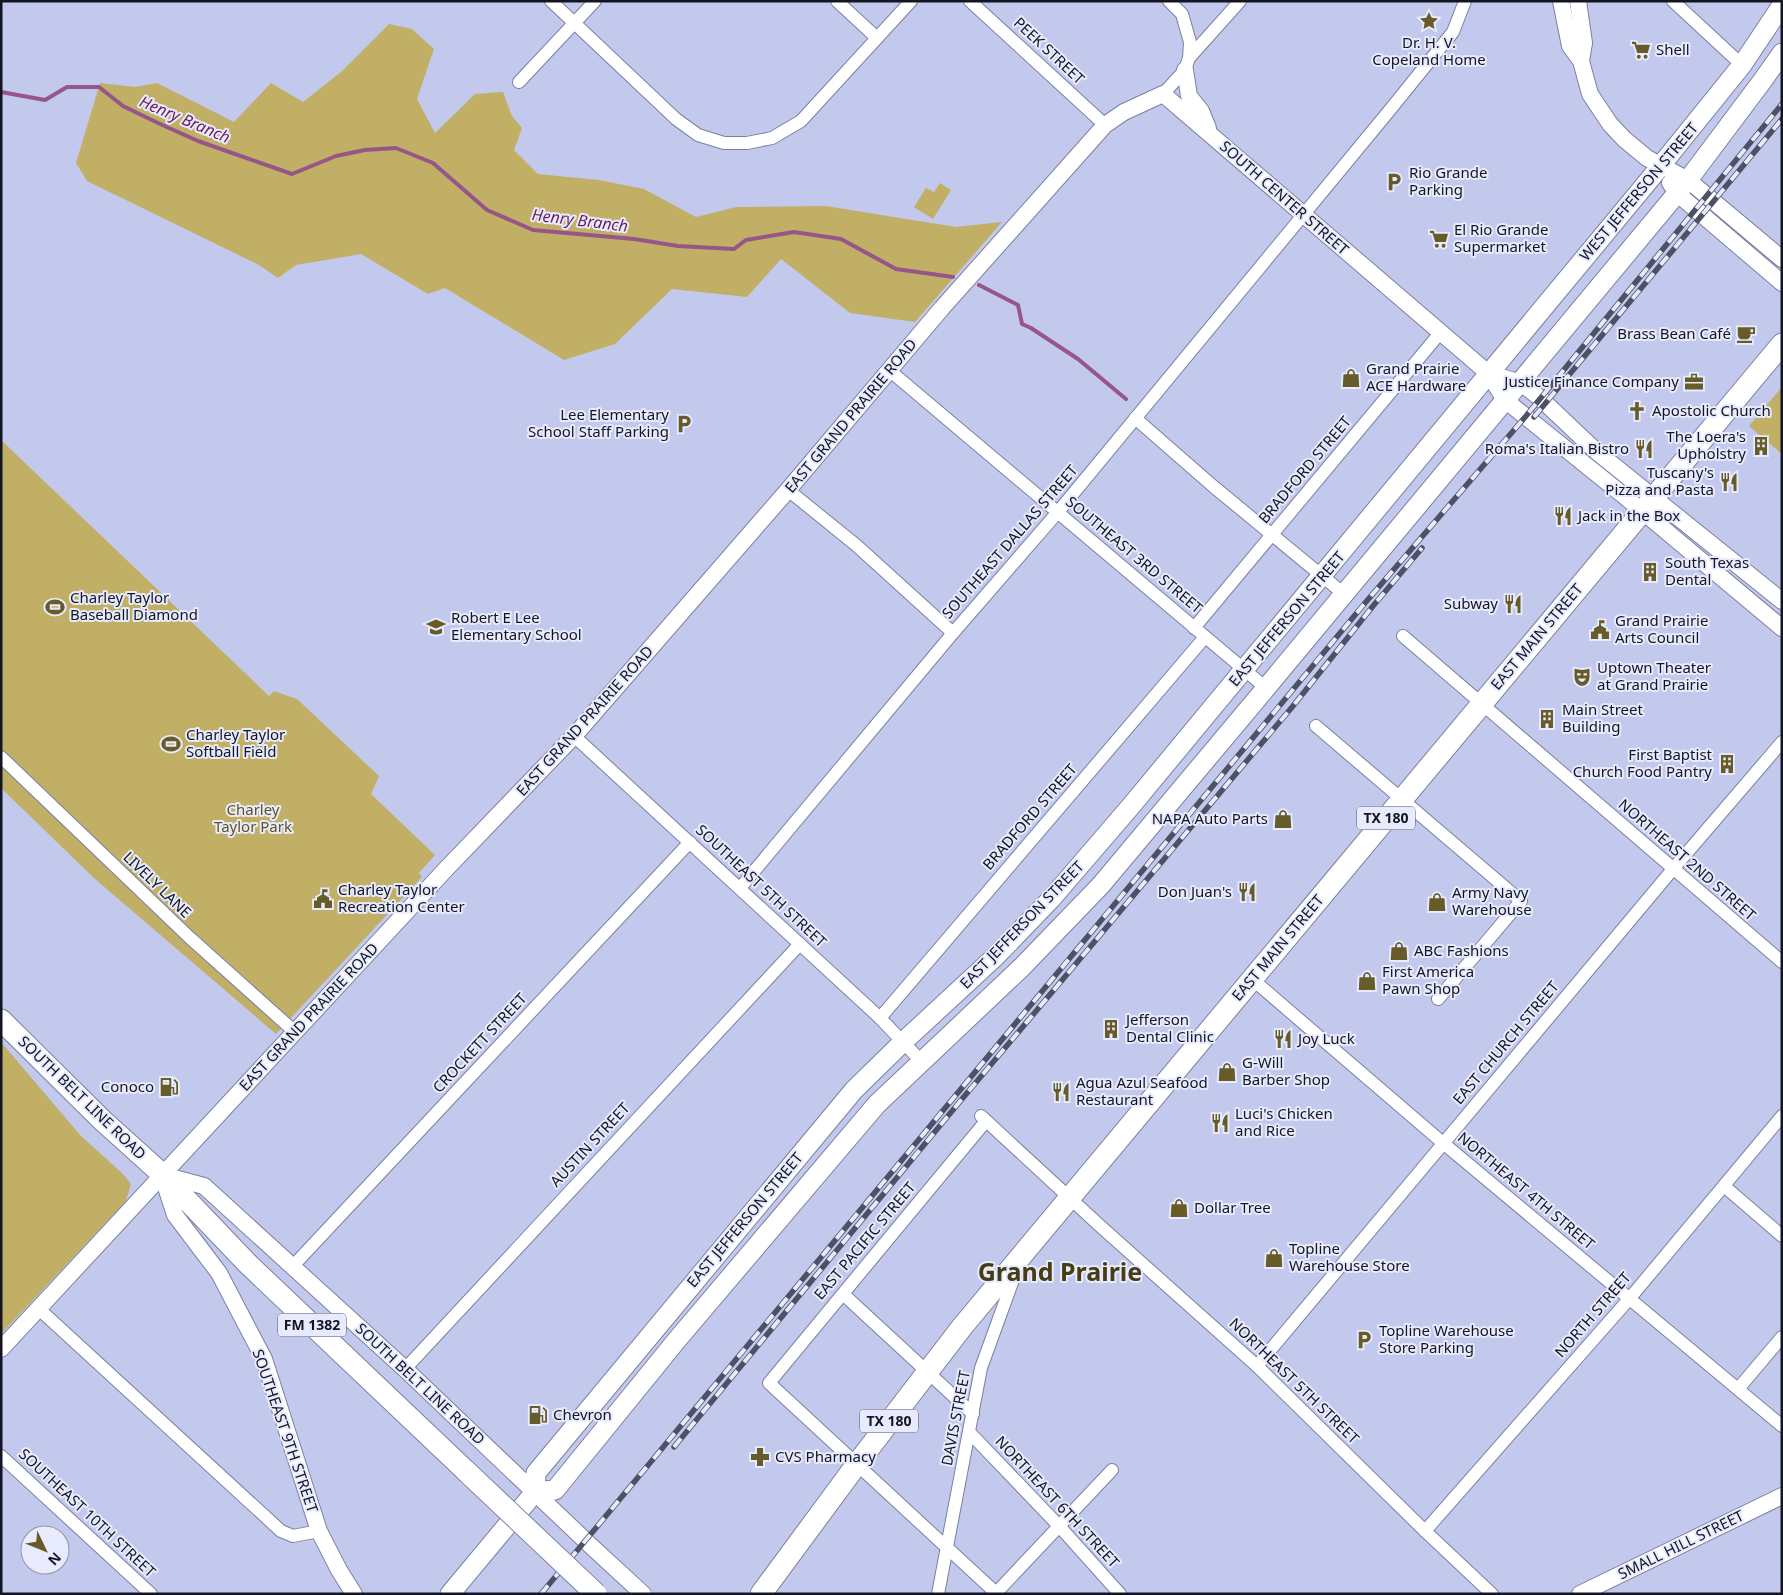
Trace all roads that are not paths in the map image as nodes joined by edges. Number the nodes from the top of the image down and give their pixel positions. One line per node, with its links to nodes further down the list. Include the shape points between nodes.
1 (551, 1): 13 (street)
2 (594, 1): 13 (street)
3 (837, 1): 14 (street)
4 (911, 1): 14 (street)
5 (970, 1): 21 (street, PEEK STREET)
6 (1168, 1): 17 (street, via 1182,14 1190,42)
7 (1240, 1): 17 (street)
8 (1465, 1): 25 (street, SOUTHEAST DALLAS STREET, via 1453,32)
9 (1562, 1): 16 (street, via 1570,46)
10 (1578, 1): 16 (street, via 1584,43)
11 (1673, 1): 18 (street)
12 (1782, 5): 18 (main road, WEST JEFFERSON STREET)
13 (574, 23): 14 (street, via 676,119 698,135 724,143 772,138 802,121); 19 (street)
14 (877, 38)
15 (1782, 53): 24 (main road, WEST JEFFERSON STREET)
16 (1581, 60): 23 (street, via 1590,94 1603,114 1624,139)
17 (1187, 64): 20 (street); 22 (street, via 1189,96 1201,111)
18 (1742, 65): 23 (main road, WEST JEFFERSON STREET)
19 (519, 82)
20 (1163, 94): 21 (street, EAST GRAND PRAIRIE ROAD, via 1124,112); 22 (street, SOUTH CENTER STREET)
21 (1105, 125): 30 (street, EAST GRAND PRAIRIE ROAD)
22 (1211, 135): 25 (street, SOUTH CENTER STREET)
23 (1660, 166): 24 (street); 31 (main road, WEST JEFFERSON STREET)
24 (1683, 187): 26 (street); 27 (street); 32 (main road, WEST JEFFERSON STREET)
25 (1303, 214): 28 (street, SOUTH CENTER STREET); 34 (street, SOUTHEAST DALLAS STREET)
26 (1782, 259)
27 (1782, 283)
28 (1440, 333): 31 (street, SOUTH CENTER STREET); 38 (street, BRADFORD STREET)
29 (1782, 344): 36 (main road, TX 180)
30 (889, 370): 35 (street, EAST GRAND PRAIRIE ROAD); 37 (street, SOUTHEAST 3RD STREET)
31 (1488, 373): 32 (street, SOUTH CENTER STREET); 33 (street, SOUTH CENTER STREET); 39 (main road, EAST JEFFERSON STREET)
32 (1520, 383): 33 (main road, WEST JEFFERSON STREET); 36 (street, SOUTH CENTER STREET, via 1558,413)
33 (1505, 400): 36 (street, SOUTH CENTER STREET); 40 (main road, EAST JEFFERSON STREET)
34 (1135, 418): 37 (street, SOUTHEAST DALLAS STREET); 38 (street)
35 (788, 490): 44 (street, via 856,544); 52 (street, EAST GRAND PRAIRIE ROAD)
36 (1649, 504): 41 (street); 43 (street); 49 (main road, EAST MAIN STREET / TX 180)
37 (1058, 512): 42 (street, SOUTHEAST 3RD STREET); 44 (street, SOUTHEAST DALLAS STREET)
38 (1271, 535): 39 (street); 42 (street, BRADFORD STREET)
39 (1322, 577): 40 (street); 47 (main road, EAST JEFFERSON STREET)
40 (1344, 594): 48 (main road, EAST JEFFERSON STREET)
41 (1782, 601)
42 (1194, 628): 46 (street, SOUTHEAST 3RD STREET)
43 (1782, 628)
44 (953, 633): 62 (street, SOUTHEAST DALLAS STREET)
45 (1403, 636): 49 (street, NORTHEAST 2ND STREET)
46 (1205, 637): 47 (street, SOUTHEAST 3RD STREET); 68 (street, BRADFORD STREET)
47 (1244, 670): 48 (street, SOUTHEAST 3RD STREET); 51 (main road, EAST JEFFERSON STREET)
48 (1266, 688): 54 (main road, EAST JEFFERSON STREET)
49 (1481, 704): 56 (main road, EAST MAIN STREET / TX 180); 60 (street, NORTHEAST 2ND STREET)
50 (1316, 726): 56 (street)
51 (1192, 732): 54 (main road); 57 (main road, EAST JEFFERSON STREET)
52 (574, 736): 59 (street, SOUTHEAST 5TH STREET); 70 (street, EAST GRAND PRAIRIE ROAD)
53 (1782, 742): 60 (street, EAST CHURCH STREET)
54 (1214, 750): 58 (main road, EAST JEFFERSON STREET)
55 (1, 758): 70 (street, LIVELY LANE, via 189,938)
56 (1402, 799): 66 (main road, EAST MAIN STREET / TX 180); 67 (street, via 1521,901)
57 (1131, 806): 58 (main road); 61 (main road, EAST JEFFERSON STREET)
58 (1152, 824): 63 (main road, EAST JEFFERSON STREET)
59 (690, 842): 62 (street, SOUTHEAST 5TH STREET); 82 (street, CROCKETT STREET)
60 (1673, 869): 65 (street, NORTHEAST 2ND STREET); 74 (street, EAST CHURCH STREET)
61 (1067, 880): 63 (main road); 71 (main road, EAST JEFFERSON STREET, via 996,956)
62 (740, 888): 64 (street, SOUTHEAST 5TH STREET)
63 (1085, 902): 72 (main road, EAST JEFFERSON STREET, via 1022,968)
64 (800, 944): 68 (street, SOUTHEAST 5TH STREET); 89 (street, AUSTIN STREET)
65 (1782, 962)
66 (1252, 978): 74 (street, NORTHEAST 4TH STREET); 78 (main road, EAST MAIN STREET / TX 180)
67 (1438, 999)
68 (880, 1018): 71 (street, SOUTHEAST 5TH STREET)
69 (1, 1020): 75 (main road, SOUTH BELT LINE ROAD / FM 1382)
70 (295, 1032): 75 (street, EAST GRAND PRAIRIE ROAD)
71 (903, 1042): 72 (street, SOUTHEAST 5TH STREET); 77 (main road, EAST JEFFERSON STREET, via 854,1090)
72 (922, 1062): 79 (main road, EAST JEFFERSON STREET, via 877,1104)
73 (1782, 1116): 76 (street, NORTH STREET)
74 (1443, 1143): 84 (street, NORTHEAST 4TH STREET); 88 (street, EAST CHURCH STREET)
75 (163, 1176): 82 (street, SOUTH BELT LINE ROAD / FM 1382, via 204,1186); 85 (street, EAST GRAND PRAIRIE ROAD); 101 (street, SOUTHEAST 9TH STREET, via 175,1215 219,1273 264,1359); 108 (main road, SOUTH BELT LINE ROAD / FM 1382, bridge, via 249,1265)
76 (1724, 1186): 80 (street); 84 (street, NORTH STREET)
77 (763, 1198): 79 (main road); 98 (main road, EAST JEFFERSON STREET, via 536,1473)
78 (1068, 1198): 81 (main road, EAST MAIN STREET / TX 180); 83 (street, EAST PACIFIC STREET, via 984,1119); 88 (street, NORTHEAST 5TH STREET)
79 (782, 1215): 98 (main road, EAST JEFFERSON STREET, via 555,1490)
80 (1782, 1236)
81 (1023, 1252): 90 (main road, EAST MAIN STREET / TX 180); 92 (street, DAVIS STREET, via 981,1368)
82 (293, 1266): 89 (street, SOUTH BELT LINE ROAD / FM 1382)
83 (843, 1294): 90 (street); 96 (street, EAST PACIFIC STREET, via 769,1383)
84 (1630, 1298): 91 (street, NORTHEAST 4TH STREET); 102 (street, NORTH STREET)
85 (39, 1309): 87 (street, EAST GRAND PRAIRIE ROAD); 101 (street, SOUTHEAST 9TH STREET, via 281,1531 293,1536)
86 (1782, 1337): 91 (street)
87 (1, 1349)
88 (1257, 1366): 102 (street, NORTHEAST 5TH STREET)
89 (405, 1369): 98 (street, SOUTH BELT LINE ROAD / FM 1382)
90 (928, 1371): 92 (street); 96 (main road, EAST MAIN STREET / TX 180)
91 (1738, 1390): 93 (street, NORTHEAST 4TH STREET)
92 (973, 1414): 94 (street, DAVIS STREET)
93 (1782, 1426)
94 (970, 1433): 100 (street, NORTHEAST 6TH STREET); 103 (street, DAVIS STREET)
95 (1, 1456): 105 (street, SOUTHEAST 10TH STREET)
96 (857, 1464): 103 (street); 110 (main road, EAST MAIN STREET / TX 180)
97 (1112, 1470): 100 (street)
98 (535, 1492): 107 (main road, EAST JEFFERSON STREET); 109 (street, SOUTH BELT LINE ROAD / FM 1382)
99 (1782, 1496): 114 (street, SMALL HILL STREET)
100 (1060, 1526): 104 (street); 112 (street, NORTHEAST 6TH STREET)
101 (319, 1531): 106 (street, SOUTHEAST 9TH STREET)
102 (1425, 1531): 113 (street, NORTHEAST 5TH STREET)
103 (947, 1547): 104 (street); 111 (street, DAVIS STREET)
104 (996, 1593)
105 (151, 1594)
106 (354, 1594)
107 (450, 1594)
108 (596, 1594)
109 (643, 1594)
110 (761, 1594)
111 (938, 1594)
112 (1120, 1594)
113 (1492, 1594)
114 (1580, 1594)

